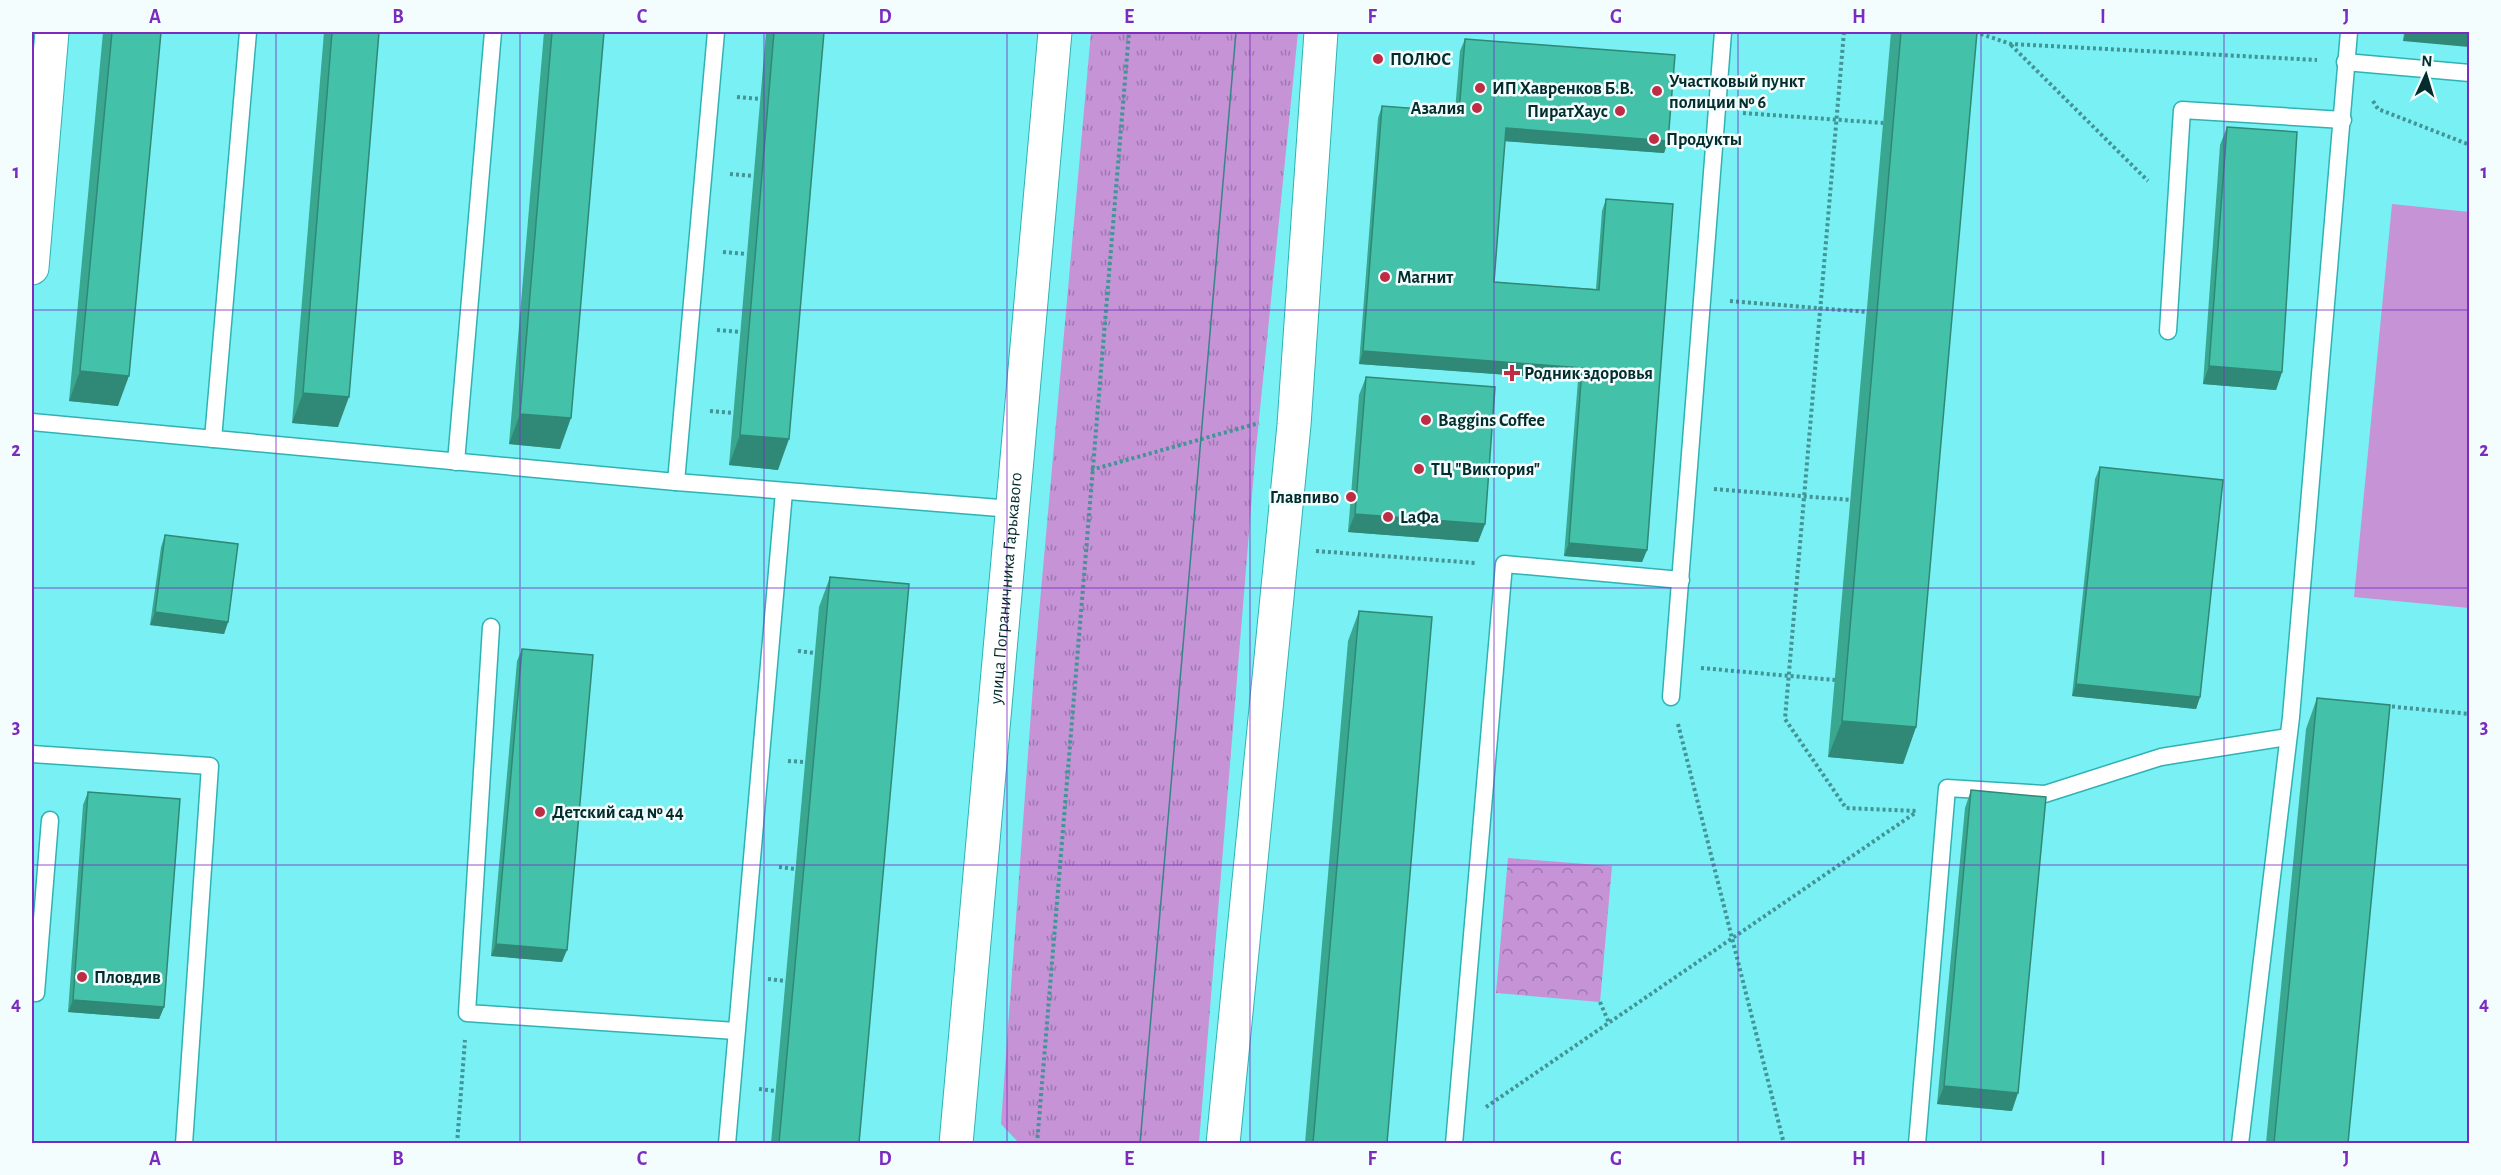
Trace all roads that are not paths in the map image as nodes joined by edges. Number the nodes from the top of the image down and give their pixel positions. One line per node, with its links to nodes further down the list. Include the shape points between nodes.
1 (52, 32): 12 (street)
2 (248, 32): 15 (lane)
3 (493, 32): 16 (lane)
4 (716, 32): 17 (lane)
5 (1055, 32): 19 (street, улица Пограничника Гарькавого)
6 (1321, 32): 32 (street, via 1294,425)
7 (1723, 32): 20 (lane)
8 (2349, 32): 9 (lane)
9 (2346, 62): 10 (lane); 11 (lane)
10 (2469, 73)
11 (2343, 120): 13 (lane, via 2182,110); 23 (lane)
12 (32, 268)
13 (2168, 331)
14 (32, 422): 15 (lane)
15 (213, 439): 16 (lane)
16 (456, 462): 17 (lane)
17 (676, 482): 18 (lane)
18 (784, 492): 19 (lane); 27 (lane)
19 (1012, 509): 31 (street, улица Пограничника Гарькавого)
20 (1681, 580): 22 (lane); 28 (lane, via 1504,564)
21 (491, 627): 27 (lane, via 467,1013)
22 (1671, 697)
23 (2288, 737): 33 (lane, via 2161,757 2045,794 1947,788); 34 (lane)
24 (32, 754): 29 (lane, via 210,766)
25 (50, 820): 26 (lane, via 36,993)
26 (32, 992)
27 (736, 1031): 30 (lane)
28 (1455, 1136)
29 (184, 1143)
30 (728, 1143)
31 (956, 1143)
32 (1223, 1143)
33 (1917, 1143)
34 (2240, 1143)

